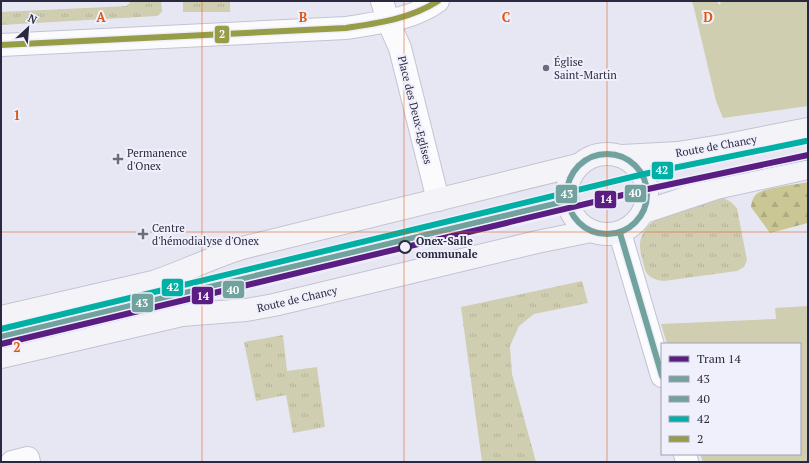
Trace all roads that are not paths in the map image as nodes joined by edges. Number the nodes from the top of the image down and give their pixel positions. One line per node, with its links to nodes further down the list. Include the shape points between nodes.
1 (438, 1): 2 (street, via 413,14)
2 (385, 11): 3 (street, via 346,28); 8 (street, Place des Deux-Eglises, via 400,48)
3 (1, 45)
4 (808, 129): 5 (main road, Route de Chancy, via 678,153)
5 (622, 156): 6 (main road, via 604,153); 9 (main road, via 638,168 646,182 647,201)
6 (578, 165): 8 (main road); 10 (main road, via 568,185 567,202 575,218)
7 (808, 168): 9 (main road, via 716,188)
8 (438, 200): 12 (main road, via 232,251 152,282)
9 (644, 212): 11 (main road, via 630,228)
10 (591, 231): 11 (main road, via 601,234); 13 (main road, Route de Chancy, via 274,305 182,315)
11 (620, 233): 14 (street)
12 (1, 317)
13 (1, 357)
14 (661, 373)

